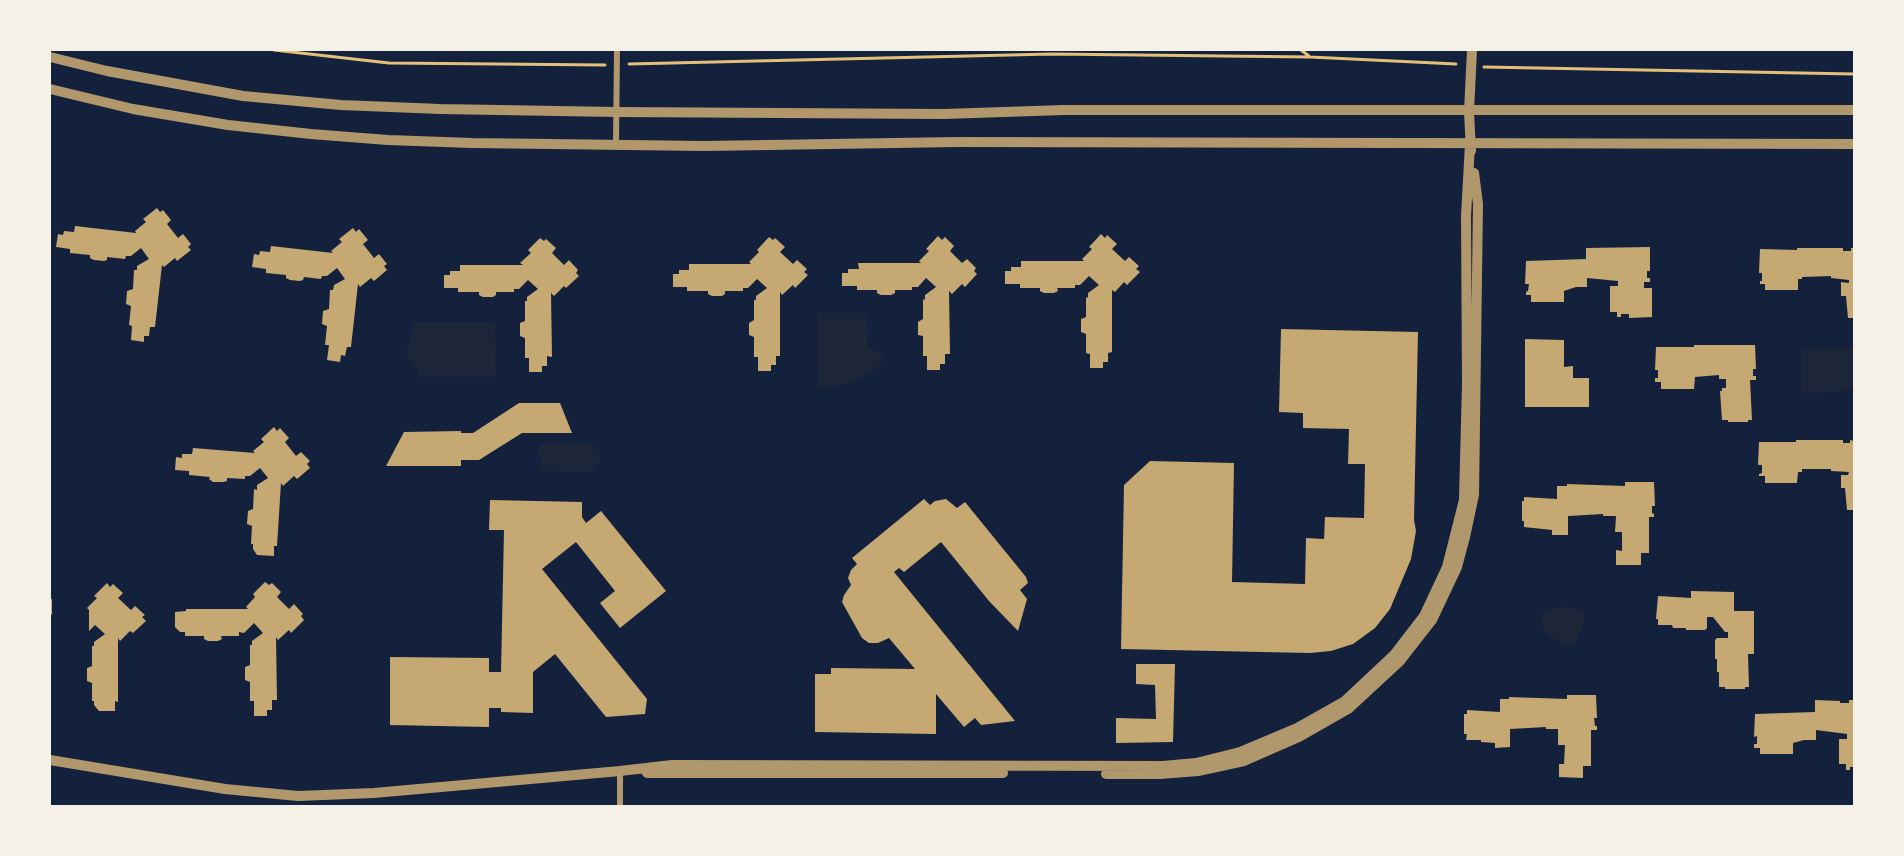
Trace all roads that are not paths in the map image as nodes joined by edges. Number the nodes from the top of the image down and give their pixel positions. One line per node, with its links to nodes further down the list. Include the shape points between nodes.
1 (617, 50): 6 (street)
2 (1472, 50): 7 (street)
3 (50, 57): 6 (street, via 243,96 341,105)
4 (50, 89): 8 (street, via 133,109 310,134 460,142)
5 (1854, 110): 7 (street)
6 (616, 112): 7 (street); 8 (street)
7 (1469, 112): 9 (street)
8 (616, 143): 9 (street)
9 (1470, 144): 10 (street); 12 (street, via 1464,501 1457,533 1448,567 1424,616 1394,655 1345,701 1250,748 1196,763 1079,767 672,765)
10 (1854, 144)
11 (50, 760): 12 (street, via 213,788 298,796)
12 (620, 771): 13 (street)
13 (620, 807)

